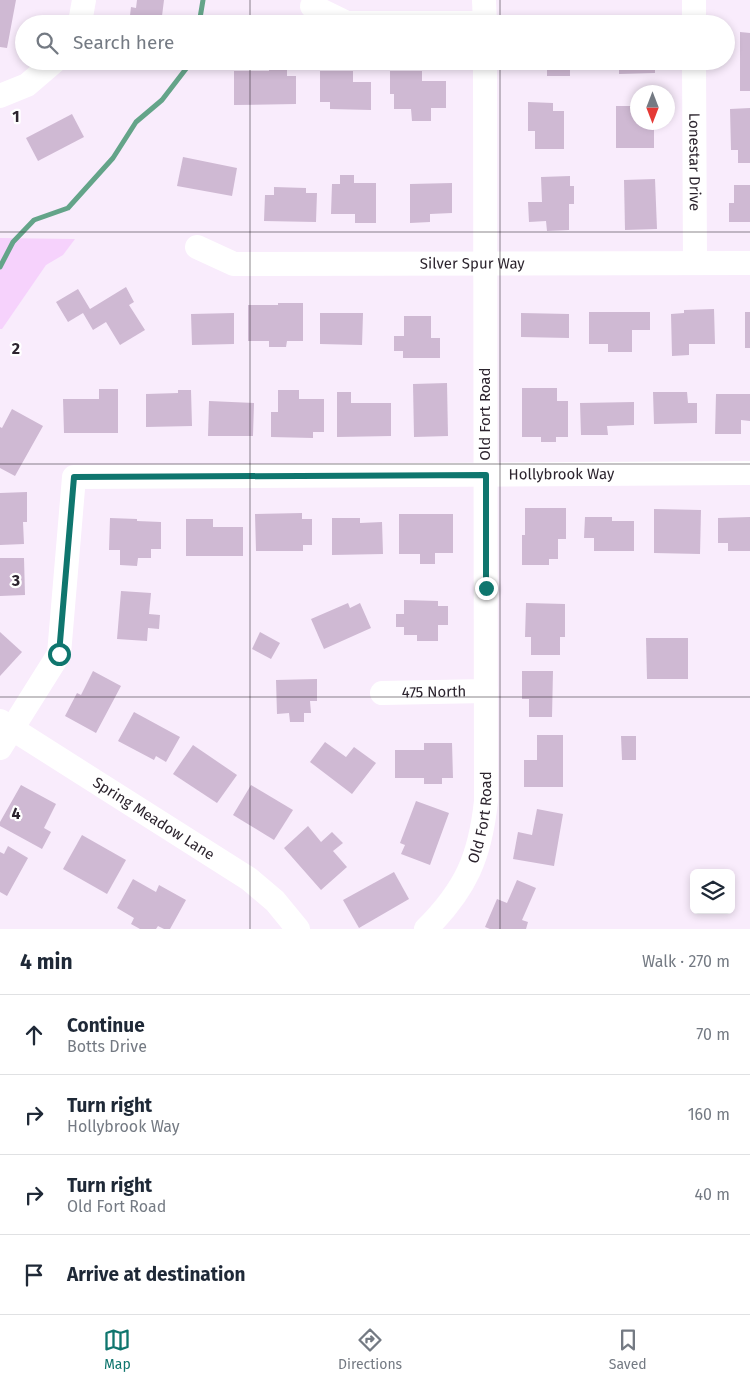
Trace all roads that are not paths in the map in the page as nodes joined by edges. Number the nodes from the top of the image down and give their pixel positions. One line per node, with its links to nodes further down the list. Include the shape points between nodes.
1 (84, 0): 4 (street)
2 (694, 0): 6 (street)
3 (312, 6): 5 (street)
4 (81, 15)
5 (331, 15)
6 (694, 15)
7 (45, 70): 10 (street, via 27,86)
8 (485, 70): 14 (street, Old Fort Road)
9 (694, 70): 12 (street, Lonestar Drive)
10 (0, 96)
11 (197, 247): 14 (street, Silver Spur Way, via 234,264)
12 (695, 263): 13 (street, Silver Spur Way); 14 (street, Silver Spur Way)
13 (750, 263)
14 (485, 264): 16 (street, Old Fort Road)
15 (750, 474): 16 (street, Hollybrook Way)
16 (486, 475): 17 (street, Old Fort Road); 19 (street, Hollybrook Way, via 74,477 59,654)
17 (486, 691): 18 (street, 475 North); 21 (street, Old Fort Road, via 483,831 475,860 462,886)
18 (382, 693)
19 (4, 732): 20 (street, Spring Meadow Lane, via 249,879 276,901)
20 (298, 929)
21 (426, 929)

